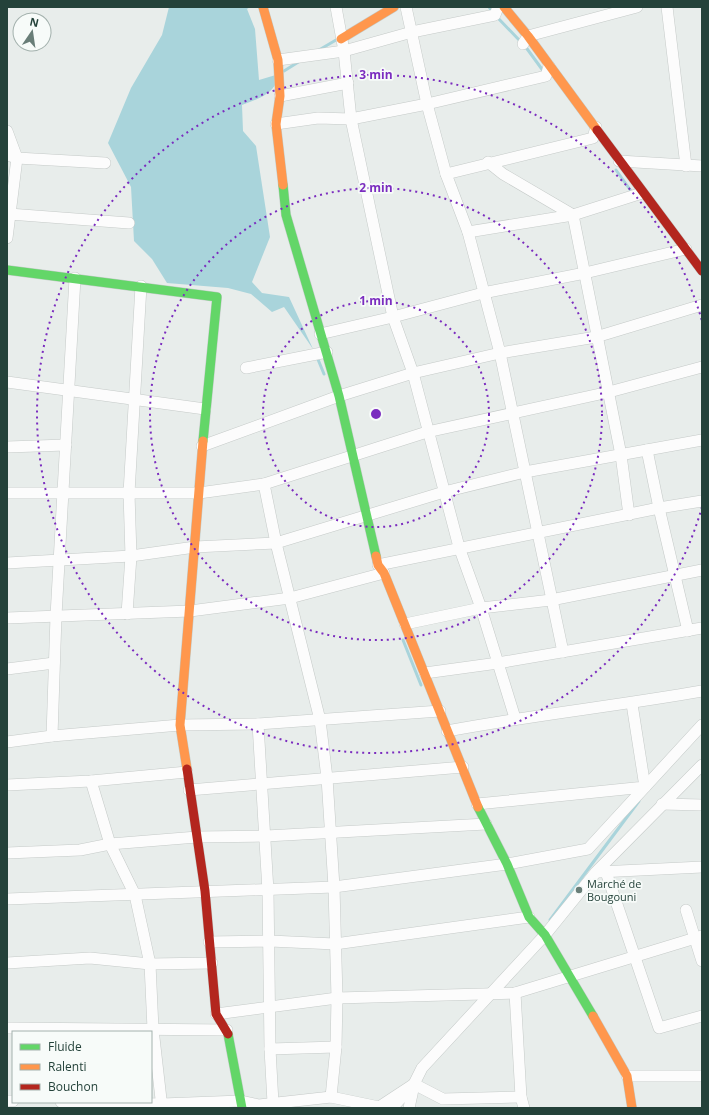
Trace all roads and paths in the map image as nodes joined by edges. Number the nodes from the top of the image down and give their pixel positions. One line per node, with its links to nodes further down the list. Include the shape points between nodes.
1 (263, 7): 13 (street)
2 (336, 7): 10 (street)
3 (394, 7): 10 (street)
4 (406, 7): 9 (street)
5 (498, 7): 9 (street, via 495,15)
6 (504, 7): 11 (street)
7 (637, 7): 11 (street)
8 (667, 7): 26 (street)
9 (412, 32): 12 (street); 17 (street)
10 (341, 39): 12 (street)
11 (526, 40): 14 (street)
12 (344, 51): 13 (street); 15 (street)
13 (278, 60): 16 (street)
14 (549, 66): 17 (street, via 546,76); 20 (street)
15 (348, 83): 16 (street); 18 (street)
16 (280, 96): 19 (street)
17 (427, 104): 18 (street); 28 (street)
18 (351, 119): 19 (street, via 318,118); 43 (street)
19 (276, 124): 44 (street, via 286,215)
20 (596, 127): 23 (street); 24 (street, via 593,138)
21 (7, 132): 22 (street)
22 (12, 156): 25 (street); 30 (street)
23 (619, 161): 26 (street); 29 (street)
24 (488, 162): 28 (street); 31 (street, via 503,174)
25 (105, 163)
26 (686, 166): 27 (street)
27 (702, 166)
28 (446, 174): 33 (street)
29 (642, 193): 31 (street); 35 (street)
30 (9, 214): 32 (street); 34 (street)
31 (573, 215): 33 (street); 38 (street)
32 (129, 222)
33 (468, 232): 41 (street)
34 (7, 238)
35 (686, 249): 37 (street); 38 (street)
36 (7, 270): 39 (street)
37 (702, 271)
38 (586, 273): 41 (street); 45 (street)
39 (74, 278): 40 (street); 52 (street)
40 (141, 286): 55 (street); 56 (street, via 217,297)
41 (483, 292): 43 (street); 47 (street)
42 (702, 305): 45 (street)
43 (393, 317): 44 (street); 50 (street)
44 (320, 334): 46 (street)
45 (596, 337): 47 (street); 53 (street)
46 (327, 352): 49 (street); 54 (street)
47 (500, 353): 50 (street); 57 (street)
48 (702, 367): 53 (street)
49 (246, 368)
50 (412, 373): 54 (street); 58 (street)
51 (7, 382): 52 (street)
52 (69, 391): 55 (street); 60 (street)
53 (609, 392): 57 (street); 65 (street)
54 (339, 396): 61 (street); 64 (street)
55 (134, 400): 56 (street); 71 (street)
56 (205, 409): 61 (street)
57 (512, 413): 58 (street); 66 (street)
58 (427, 432): 64 (street); 68 (street)
59 (702, 440): 63 (street)
60 (66, 445): 62 (street); 70 (street)
61 (202, 446): 72 (street)
62 (7, 447)
63 (647, 450): 65 (street); 74 (street)
64 (353, 455): 67 (street); 75 (street)
65 (621, 455): 66 (street); 76 (street)
66 (525, 472): 68 (street); 77 (street)
67 (264, 484): 72 (street); 78 (street)
68 (444, 492): 75 (street); 80 (street)
69 (7, 493): 70 (street)
70 (63, 493): 71 (street); 82 (street)
71 (129, 493): 72 (street); 81 (street)
72 (198, 493): 79 (street)
73 (702, 501): 74 (street)
74 (659, 508): 76 (street); 86 (street)
75 (368, 514): 78 (street); 84 (street)
76 (629, 515): 77 (street)
77 (539, 533): 80 (street); 88 (street)
78 (276, 543): 79 (street); 87 (street)
79 (195, 547): 81 (street); 90 (street)
80 (459, 547): 84 (street); 89 (street)
81 (131, 556): 82 (street); 91 (street)
82 (60, 560): 83 (street); 92 (street)
83 (7, 563)
84 (381, 569): 87 (street); 94 (street)
85 (702, 570): 86 (street)
86 (675, 576): 88 (street); 96 (street)
87 (290, 598): 90 (street); 106 (street)
88 (551, 600): 89 (street); 97 (street)
89 (481, 608): 94 (street); 99 (street)
90 (190, 611): 91 (street); 108 (street)
91 (127, 614): 92 (street)
92 (56, 616): 93 (street); 98 (street)
93 (7, 618)
94 (405, 624): 101 (street)
95 (702, 628): 96 (street)
96 (688, 631): 97 (street)
97 (563, 652): 99 (street)
98 (54, 662): 100 (street); 111 (street)
99 (498, 663): 101 (street); 105 (street)
100 (7, 669)
101 (425, 673): 104 (street)
102 (702, 691): 103 (street)
103 (632, 704): 105 (street); 120 (street)
104 (440, 711): 106 (street); 110 (street)
105 (515, 718): 110 (street)
106 (320, 720): 107 (street); 116 (street)
107 (258, 724): 108 (street); 118 (street)
108 (180, 725): 111 (street); 115 (street)
109 (702, 725): 120 (street)
110 (447, 731): 114 (street)
111 (52, 736): 112 (street)
112 (7, 742)
113 (702, 765): 123 (street)
114 (463, 767): 116 (street); 122 (street)
115 (187, 772): 117 (street); 121 (street)
116 (327, 778): 118 (street); 126 (street)
117 (92, 781): 119 (street); 129 (street)
118 (262, 784): 121 (street); 127 (street)
119 (7, 785)
120 (645, 786): 122 (street); 131 (street, via 588,849)
121 (189, 790): 128 (street)
122 (478, 804): 125 (street)
123 (662, 804): 124 (street); 133 (street)
124 (702, 805)
125 (486, 824): 126 (street); 131 (street)
126 (331, 832): 127 (street); 134 (street)
127 (266, 836): 128 (street); 135 (street)
128 (197, 837): 129 (street); 136 (street)
129 (110, 844): 130 (street, via 80,850); 137 (street)
130 (7, 853)
131 (507, 864): 134 (street); 140 (street)
132 (702, 866): 133 (street)
133 (601, 872): 141 (street); 146 (street)
134 (334, 887): 135 (street); 145 (street)
135 (268, 890): 136 (street); 143 (street)
136 (205, 891): 137 (street); 144 (street)
137 (135, 895): 138 (street); 150 (street)
138 (7, 899)
139 (686, 910): 142 (street)
140 (528, 917): 141 (street); 145 (street)
141 (545, 935): 151 (street); 153 (street)
142 (699, 936): 146 (street); 147 (street)
143 (270, 941): 144 (street); 145 (street); 155 (street)
144 (209, 942): 149 (street)
145 (335, 944): 154 (street)
146 (634, 955): 151 (street); 157 (street, via 659,1028)
147 (702, 961)
148 (7, 963): 150 (street, via 90,958)
149 (212, 963): 150 (street); 156 (street)
150 (150, 964): 159 (street)
151 (570, 975): 152 (street); 163 (street)
152 (514, 993): 153 (street); 168 (street)
153 (491, 994): 154 (street); 165 (street, via 422,1068)
154 (337, 998): 155 (street); 161 (street)
155 (269, 1007): 156 (street); 162 (street)
156 (216, 1014): 160 (street)
157 (702, 1016)
158 (7, 1028): 159 (street)
159 (153, 1029): 160 (street); 171 (street)
160 (227, 1030): 169 (street)
161 (336, 1047): 162 (street); 166 (street)
162 (270, 1049): 170 (street)
163 (627, 1076): 164 (street); 174 (street)
164 (702, 1076)
165 (414, 1084): 166 (street, via 379,1107); 168 (street, via 443,1099); 172 (street); 173 (street)
166 (331, 1097): 170 (street)
167 (94, 1103): 171 (street)
168 (523, 1103)
169 (242, 1104): 170 (street); 171 (street)
170 (273, 1104)
171 (162, 1106)
172 (392, 1108)
173 (409, 1108)
174 (632, 1108)

